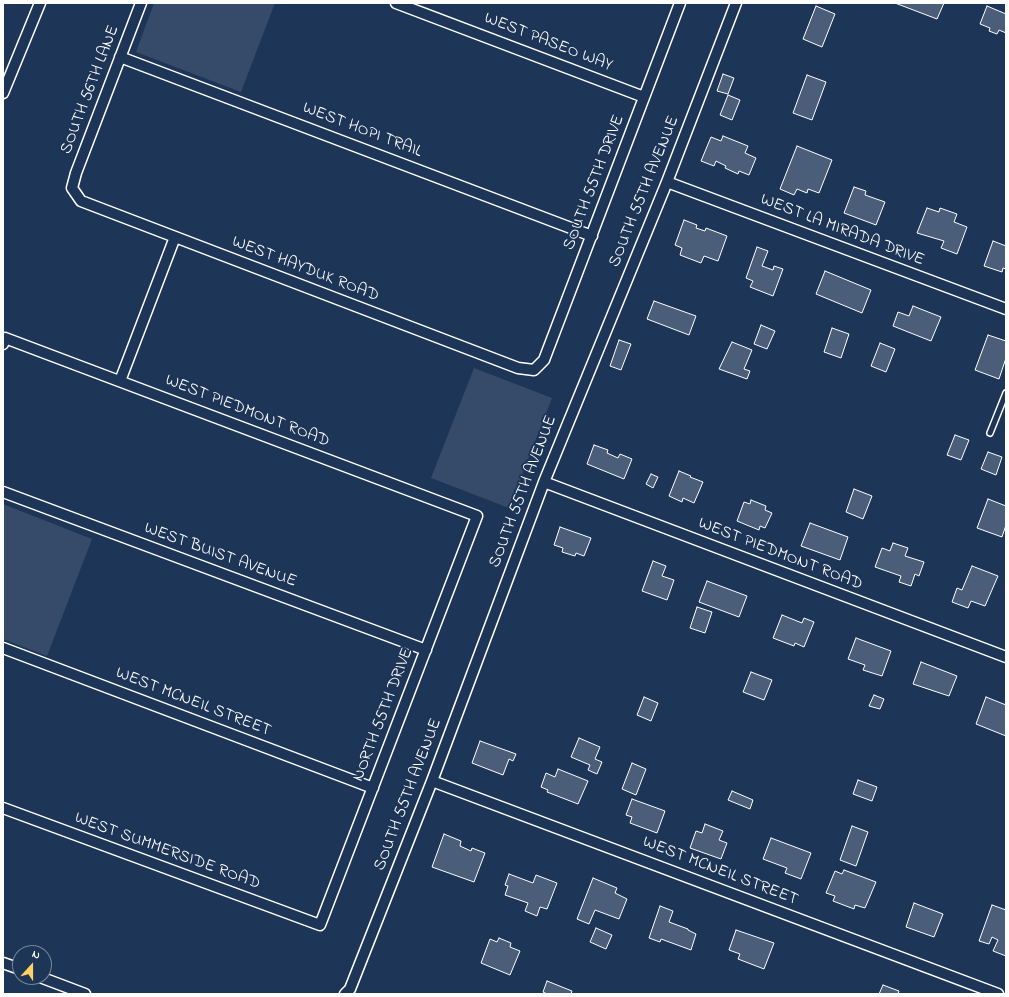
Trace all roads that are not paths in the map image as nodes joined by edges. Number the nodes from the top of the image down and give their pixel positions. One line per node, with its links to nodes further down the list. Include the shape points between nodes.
1 (40, 3): 7 (street)
2 (141, 3): 6 (street, SOUTH 56TH LANE)
3 (396, 3): 8 (street, WEST PASEO WAY)
4 (680, 3): 8 (street, SOUTH 55TH DRIVE)
5 (736, 3): 9 (street, SOUTH 55TH AVENUE)
6 (120, 57): 10 (street, SOUTH 56TH LANE); 11 (street, WEST HOPI TRAIL)
7 (3, 93)
8 (644, 97): 11 (street, SOUTH 55TH DRIVE)
9 (668, 182): 13 (street, WEST LA MIRADA DRIVE); 19 (street, SOUTH 55TH AVENUE)
10 (72, 188): 12 (street, WEST HAYDUK ROAD, via 82,201)
11 (592, 236): 15 (street, SOUTH 55TH DRIVE, via 544,360)
12 (175, 237): 15 (street, WEST HAYDUK ROAD, via 518,368); 16 (street)
13 (1006, 309)
14 (4, 341): 16 (street, WEST PIEDMONT ROAD)
15 (534, 370)
16 (120, 381): 21 (street, WEST PIEDMONT ROAD)
17 (1006, 393): 18 (lane)
18 (990, 433)
19 (544, 482): 24 (street, WEST PIEDMONT ROAD); 25 (street, SOUTH 55TH AVENUE)
20 (3, 492): 23 (street, WEST BUIST AVENUE)
21 (477, 516): 23 (street, NORTH 55TH DRIVE)
22 (3, 648): 26 (street, WEST MCNEIL STREET)
23 (426, 650): 26 (street, NORTH 55TH DRIVE)
24 (1006, 657)
25 (432, 781): 31 (street, SOUTH 55TH AVENUE, via 350,989); 32 (street, WEST MCNEIL STREET)
26 (373, 788): 28 (street, NORTH 55TH DRIVE)
27 (3, 808): 28 (street, WEST SUMMERSIDE ROAD)
28 (320, 925)
29 (52, 982): 30 (street)
30 (85, 994)
31 (345, 994)
32 (998, 994)

